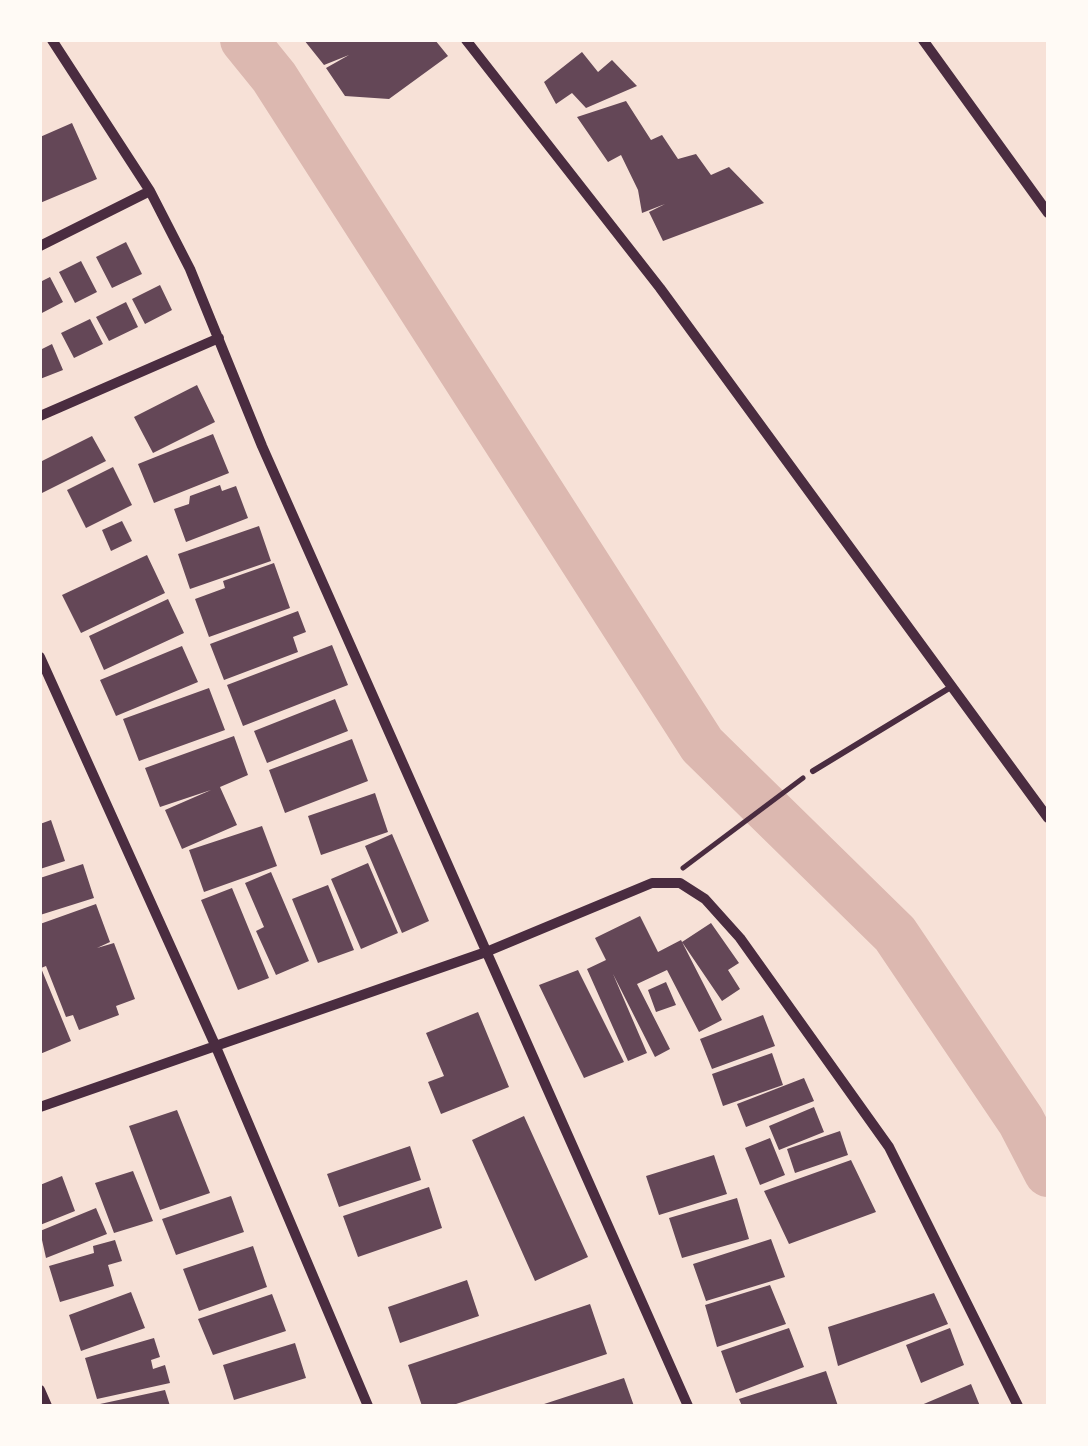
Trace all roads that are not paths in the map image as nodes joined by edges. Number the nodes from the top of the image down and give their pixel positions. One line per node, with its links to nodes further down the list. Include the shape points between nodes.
1 (52, 40): 4 (street)
2 (466, 40): 10 (street, via 660,288)
3 (923, 40): 5 (street)
4 (150, 191): 6 (street); 7 (street)
5 (1048, 213)
6 (40, 246)
7 (219, 338): 8 (street); 13 (street)
8 (40, 416)
9 (40, 657): 14 (street)
10 (952, 686): 11 (lane); 12 (street)
11 (813, 770)
12 (1048, 818)
13 (486, 952): 14 (street); 19 (street); 20 (street, via 668,880 705,900 740,938 889,1147)
14 (216, 1048): 15 (street); 18 (street)
15 (40, 1107)
16 (40, 1390): 17 (street)
17 (47, 1406)
18 (368, 1406)
19 (688, 1406)
20 (1018, 1406)

